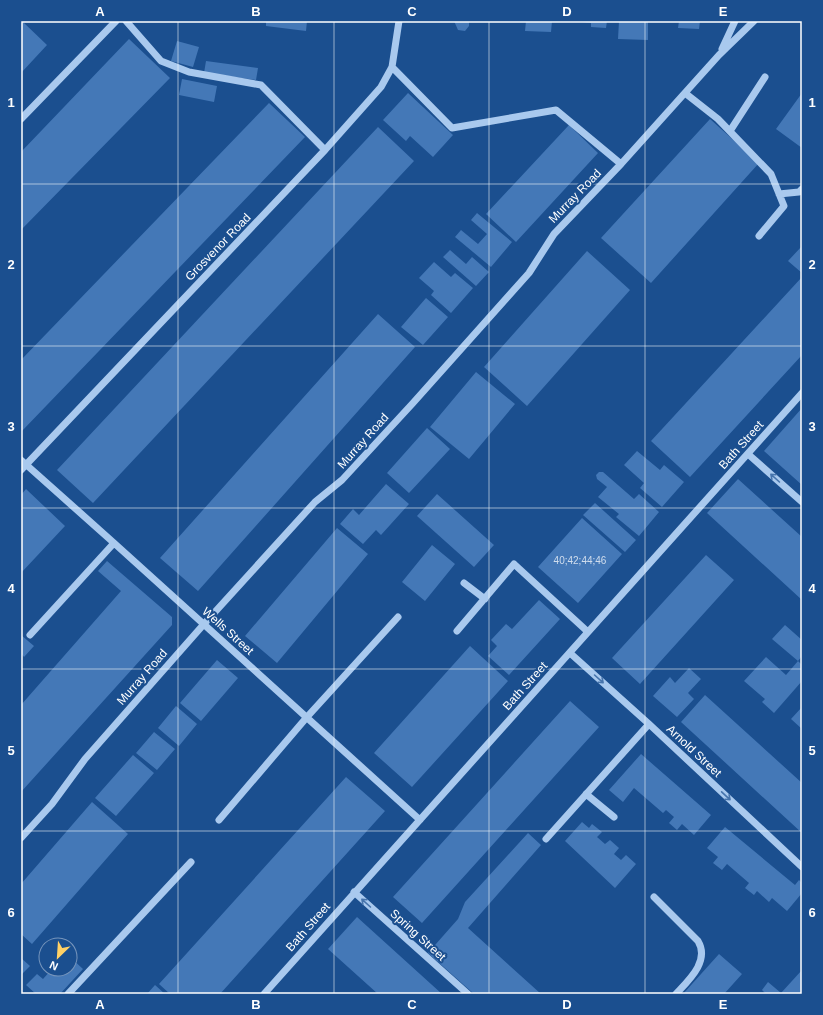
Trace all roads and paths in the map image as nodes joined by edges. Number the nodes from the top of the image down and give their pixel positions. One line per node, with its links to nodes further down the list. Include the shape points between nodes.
1 (116, 21): 10 (street)
2 (126, 21): 12 (street, via 161,61 189,72 260,85)
3 (399, 21): 7 (street, Grosvenor Road)
4 (735, 21): 6 (street, Murray Road)
5 (754, 21): 6 (street, Murray Road)
6 (719, 55): 9 (street, Murray Road)
7 (392, 67): 12 (street, Grosvenor Road, via 381,87); 13 (street, via 452,128 556,110)
8 (765, 77): 11 (street)
9 (685, 93): 11 (street); 13 (street, Murray Road)
10 (21, 119)
11 (730, 131): 15 (street, via 771,174)
12 (325, 150): 19 (street, Grosvenor Road)
13 (621, 164): 25 (street, Murray Road, via 554,234 529,273 413,403 342,480 315,502)
14 (802, 189): 15 (street, via 799,192)
15 (779, 194): 16 (street, via 784,206)
16 (759, 236)
17 (802, 393): 18 (street, Bath Street)
18 (748, 454): 20 (street, one-way to 18); 27 (street, Bath Street)
19 (23, 465): 21 (street, Wells Street)
20 (802, 502)
21 (114, 543): 25 (street, Wells Street); 28 (street)
22 (464, 583): 23 (street)
23 (485, 599): 26 (street); 27 (street, via 514,564)
24 (398, 617): 30 (street)
25 (204, 624): 30 (street, Wells Street); 36 (street, Murray Road, via 85,759 52,804)
26 (457, 632)
27 (588, 632): 29 (street, Bath Street)
28 (30, 635)
29 (570, 653): 31 (street, Arnold Street, one-way to 31); 35 (street, Bath Street)
30 (307, 717): 34 (street); 35 (street, Wells Street)
31 (649, 724): 32 (street); 39 (street, Arnold Street, one-way to 39)
32 (586, 794): 33 (street); 37 (street)
33 (614, 817)
34 (219, 820)
35 (420, 820): 40 (street, Bath Street)
36 (21, 838)
37 (546, 839)
38 (191, 862): 42 (street)
39 (802, 867)
40 (354, 892): 43 (street, Bath Street); 44 (street, Spring Street, one-way to 40)
41 (654, 897): 45 (street, via 702,946 700,964 693,976)
42 (68, 994)
43 (264, 994)
44 (468, 994)
45 (676, 994)

